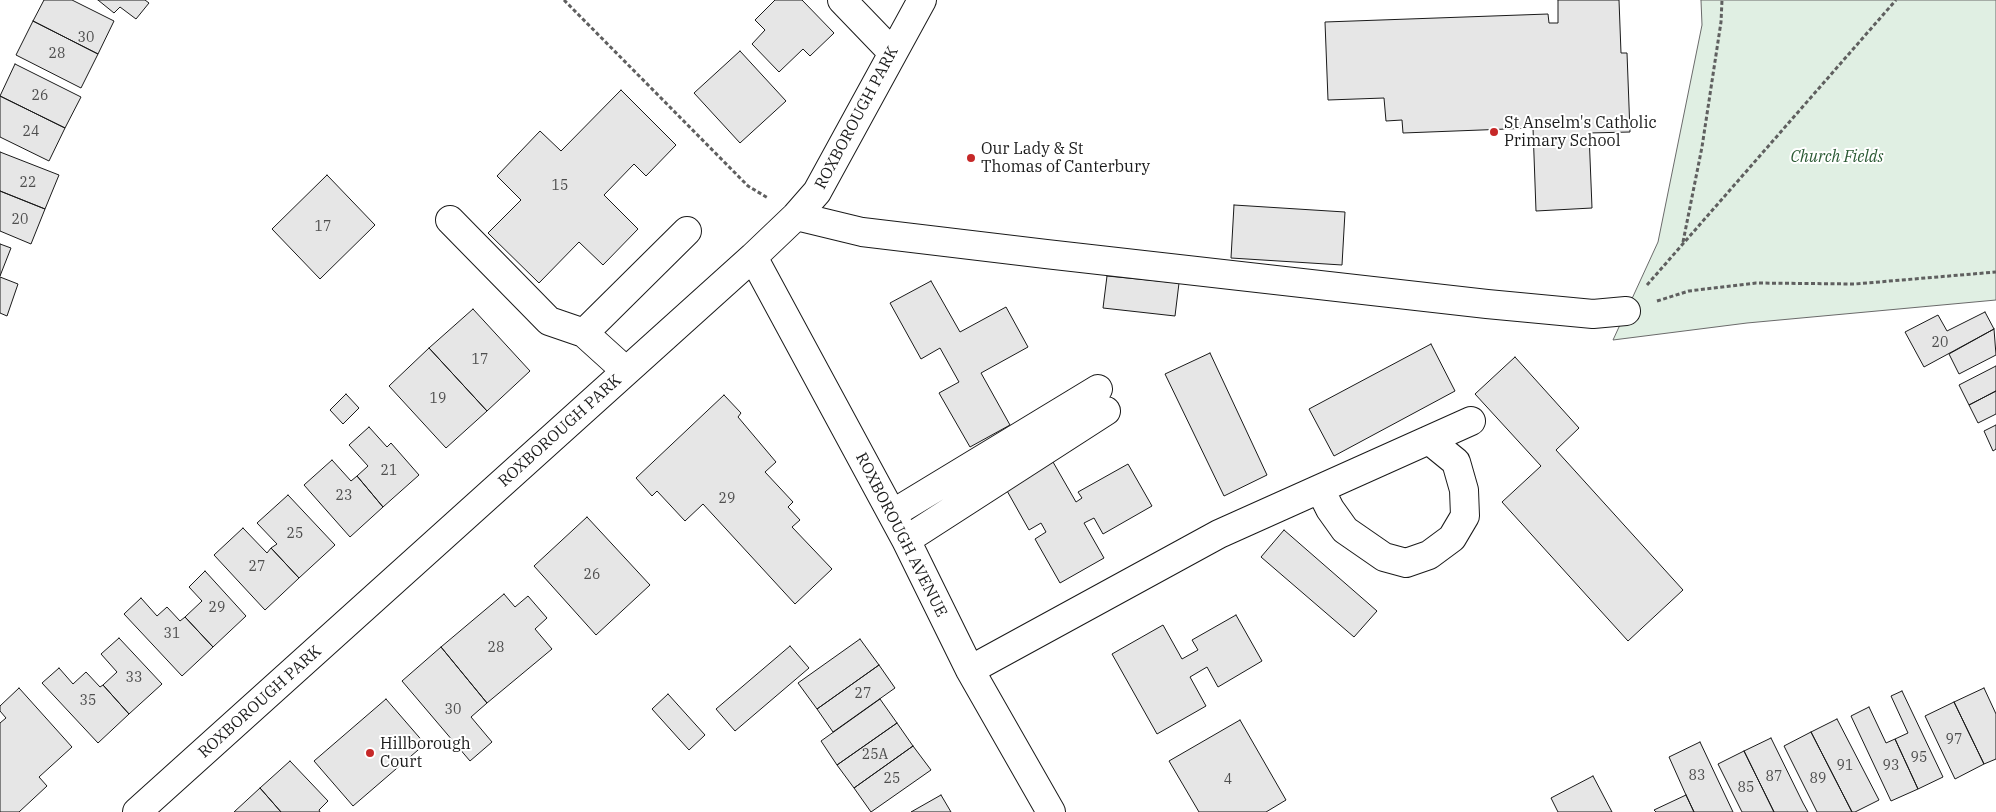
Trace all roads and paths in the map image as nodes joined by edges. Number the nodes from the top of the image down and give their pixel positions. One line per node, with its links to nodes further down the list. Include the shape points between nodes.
1 (564, 0): 7 (path, via 748,186)
2 (842, 0): 6 (street)
3 (922, 0): 6 (street, ROXBOROUGH PARK)
4 (1722, 0): 10 (path, via 1702,147)
5 (1896, 0): 10 (path)
6 (892, 52): 7 (street, ROXBOROUGH PARK, via 818,192)
7 (796, 216): 11 (street, ROXBOROUGH PARK); 13 (street, via 862,232 1056,256 1496,305 1594,314)
8 (450, 220): 14 (street, via 549,320)
9 (687, 231): 14 (street)
10 (1682, 243): 13 (path)
11 (753, 257): 15 (street, ROXBOROUGH PARK); 19 (street, ROXBOROUGH AVENUE)
12 (1996, 272): 13 (path, via 1855,284 1756,282 1689,291)
13 (1626, 311)
14 (584, 333): 15 (street)
15 (626, 371): 22 (street, ROXBOROUGH PARK)
16 (1471, 421): 17 (street)
17 (1429, 440): 18 (street); 18 (street, via 1456,462 1464,490 1465,516 1452,538 1430,555 1406,563 1384,557 1345,530)
18 (1320, 489): 21 (street, via 1219,534)
19 (892, 514): 20 (street, ROXBOROUGH AVENUE); 20 (street, via 1102,400)
20 (906, 540): 21 (street, ROXBOROUGH AVENUE)
21 (970, 670): 23 (street, ROXBOROUGH AVENUE)
22 (136, 812)
23 (1051, 812)

